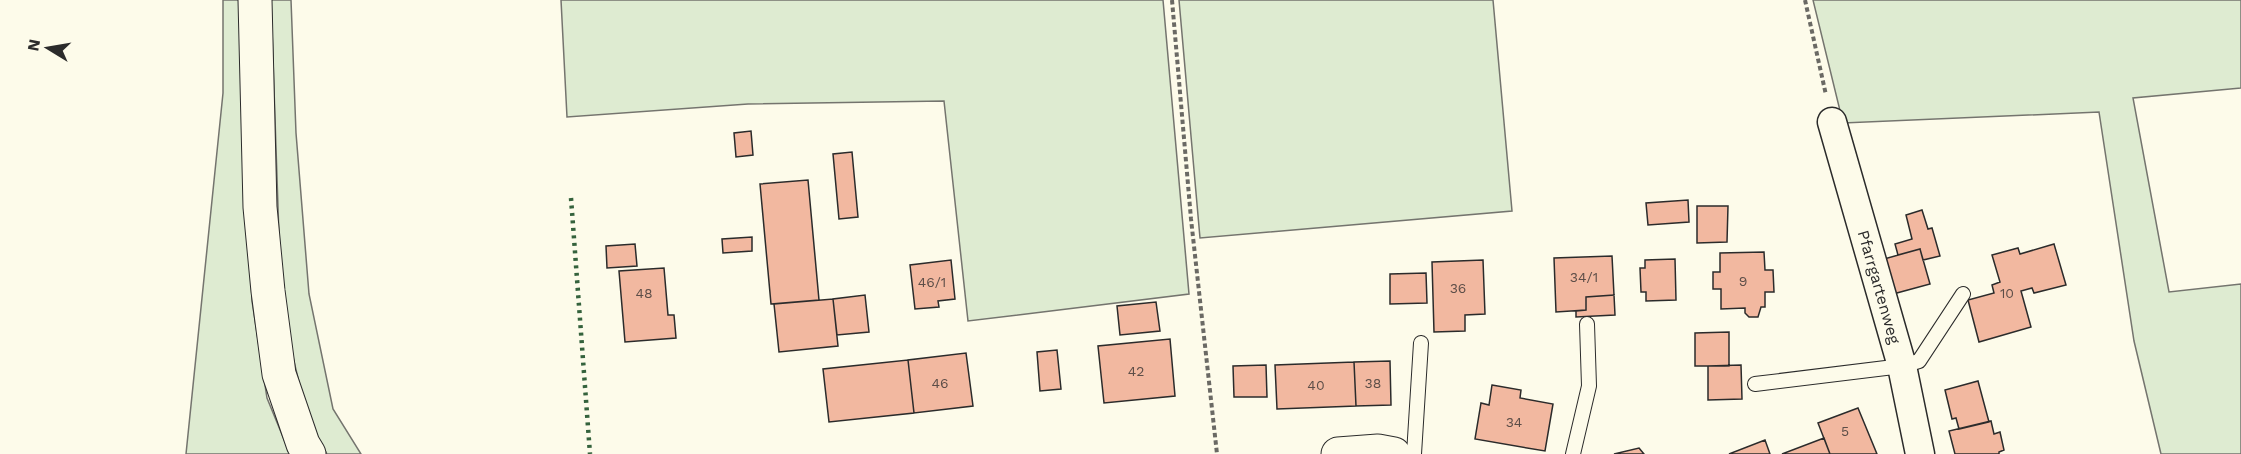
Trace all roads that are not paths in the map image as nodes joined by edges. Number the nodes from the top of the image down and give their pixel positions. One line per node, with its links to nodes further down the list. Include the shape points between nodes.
1 (255, 0): 8 (street, via 260,207 268,291 279,374)
2 (1832, 122): 6 (street, Pfarrgartenweg)
3 (1963, 294): 6 (lane, via 1919,361)
4 (1587, 324): 12 (lane, via 1588,386)
5 (1421, 344): 11 (lane)
6 (1902, 366): 7 (lane); 13 (street, Pfarrgartenweg)
7 (1755, 384)
8 (309, 454)
9 (1338, 454): 10 (street)
10 (1394, 454)
11 (1414, 454)
12 (1573, 454)
13 (1920, 454)

